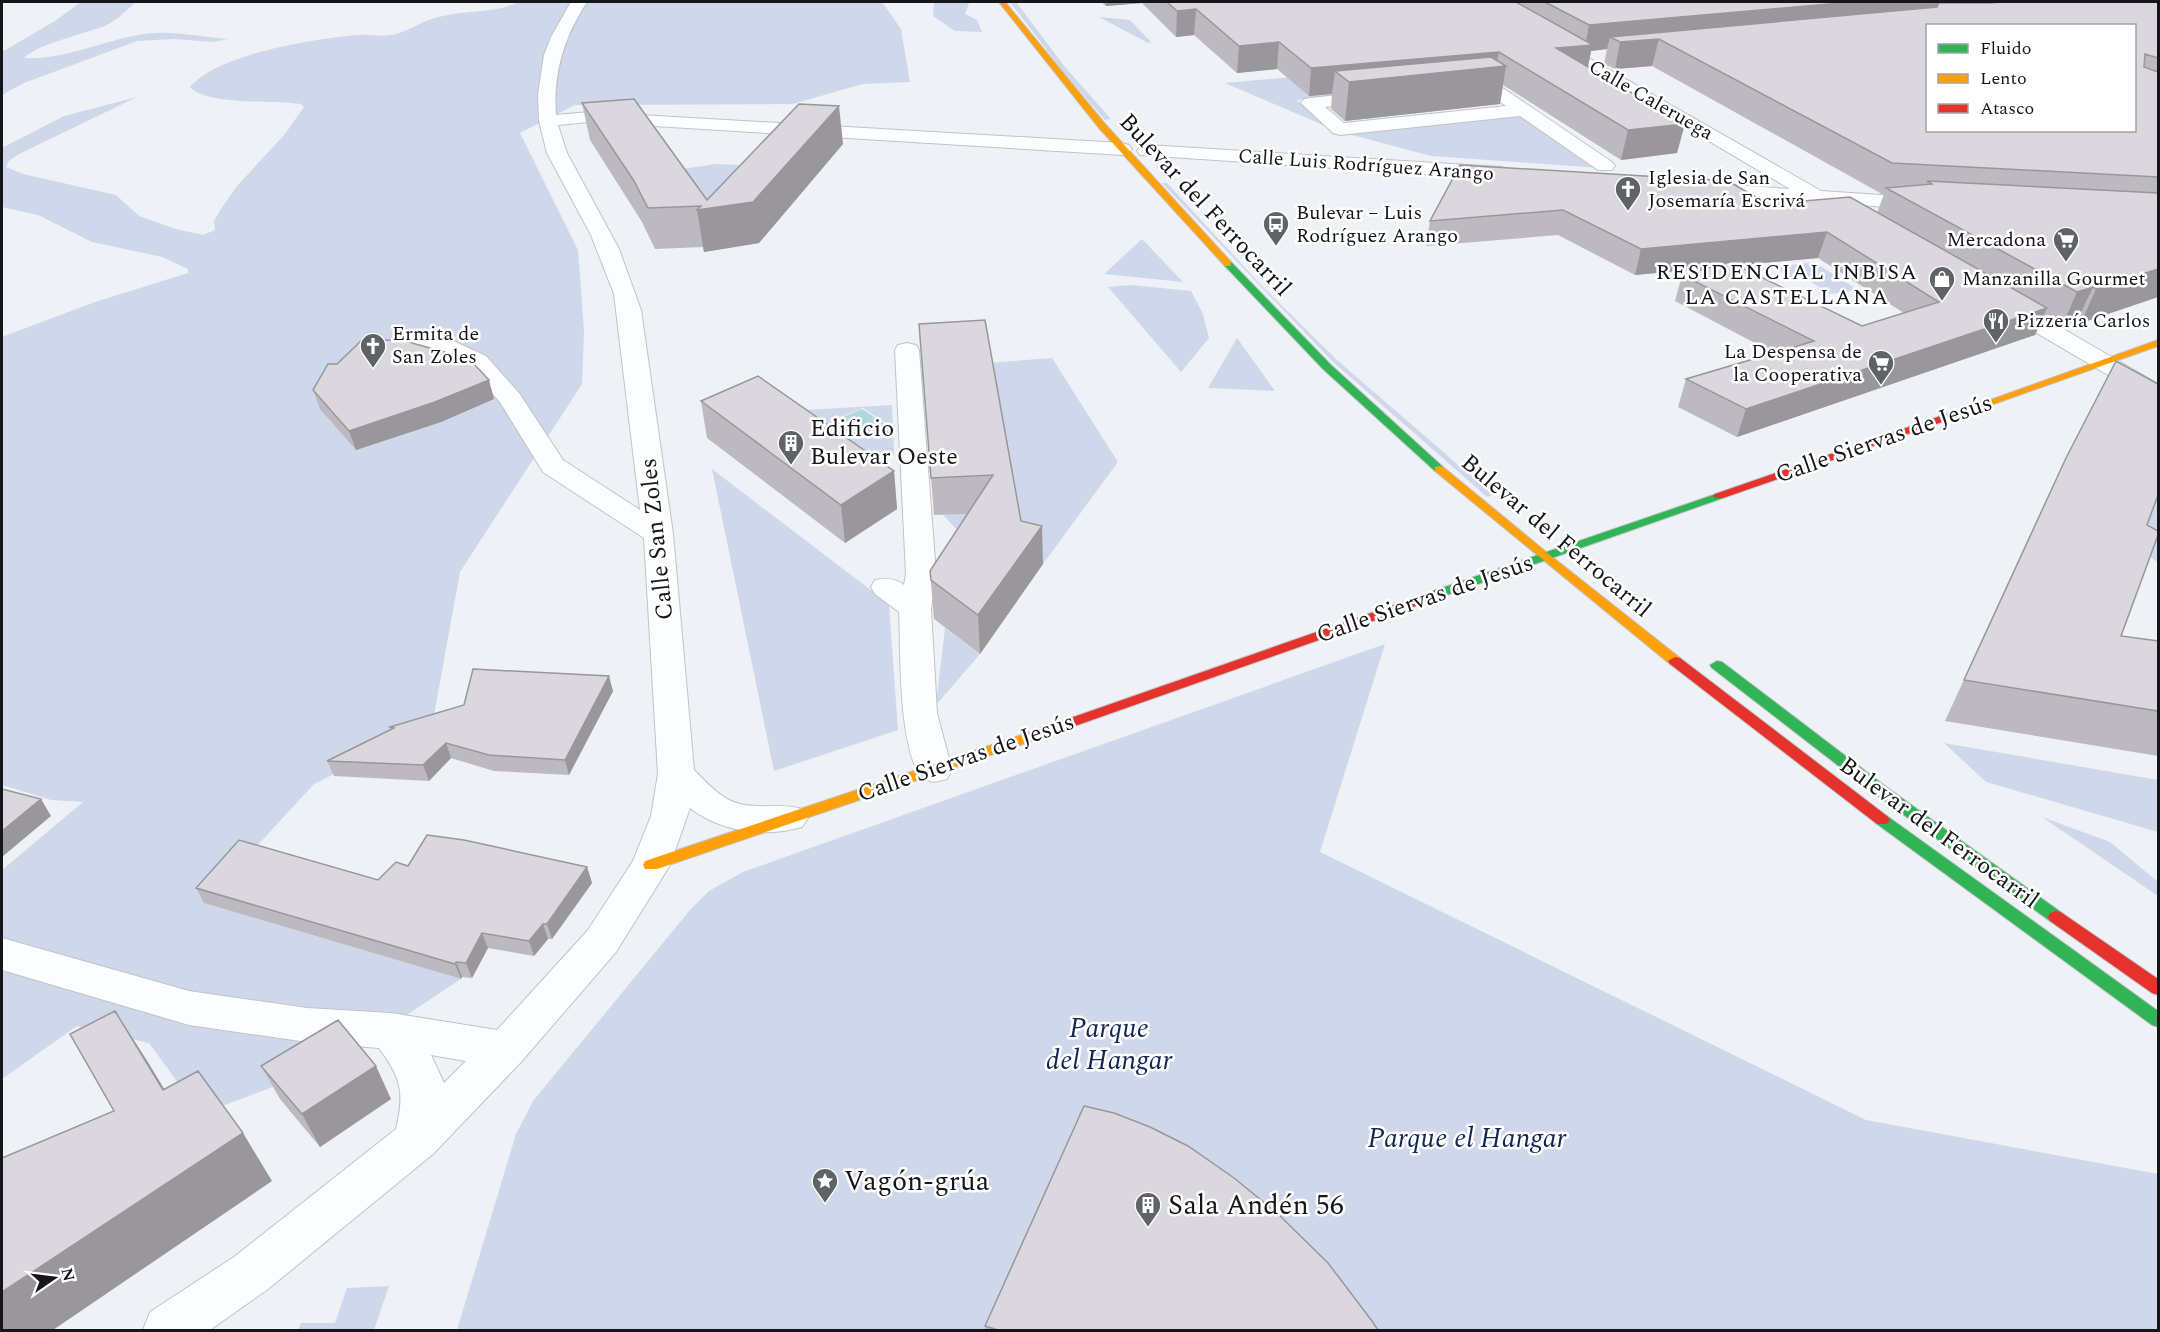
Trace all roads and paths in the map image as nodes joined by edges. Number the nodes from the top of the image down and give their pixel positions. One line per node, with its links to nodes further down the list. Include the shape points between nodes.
1 (579, 2): 9 (street, Calle San Zoles, via 567,19 549,63)
2 (1002, 2): 10 (main road, Bulevar del Ferrocarril, via 1038,48)
3 (1481, 2): 5 (street, Calle Caleruega)
4 (1612, 56): 5 (street)
5 (1581, 59): 15 (street, Calle Caleruega)
6 (1446, 90): 8 (street, via 1488,86)
7 (1389, 95): 8 (street, via 1310,103 1340,129)
8 (1524, 110): 13 (street, via 1600,173)
9 (548, 121): 10 (street, Calle Luis Rodríguez Arango, via 589,117); 24 (street, Calle San Zoles, via 557,152 610,250 625,290)
10 (1135, 146): 11 (main road, Bulevar del Ferrocarril); 12 (street, Calle Luis Rodríguez Arango); 27 (main road, Bulevar del Ferrocarril, via 1251,289 1326,366 1421,453)
11 (1161, 166)
12 (1524, 175)
13 (1619, 183)
14 (1687, 188): 15 (street)
15 (1820, 198): 16 (street); 17 (street, Calle Caleruega)
16 (1946, 205)
17 (1856, 219)
18 (1981, 291): 22 (street)
19 (408, 336): 24 (street, via 440,344 477,361 510,398 553,466)
20 (2158, 343): 22 (main road, Calle Siervas de Jesús)
21 (907, 350): 29 (street, via 921,574)
22 (2104, 362): 23 (street); 26 (main road, Calle Siervas de Jesús)
23 (2158, 394)
24 (658, 534): 32 (street, Calle San Zoles)
25 (1552, 535): 26 (main road, Bulevar del Ferrocarril)
26 (1573, 552): 27 (main road, Calle Siervas de Jesús)
27 (1545, 557): 31 (main road, Calle Siervas de Jesús); 37 (main road, Bulevar del Ferrocarril, via 1766,733)
28 (886, 586): 29 (street)
29 (915, 609): 31 (street, via 920,713)
30 (1707, 657): 36 (main road, Bulevar del Ferrocarril, via 2028,897)
31 (934, 770): 33 (main road, Calle Siervas de Jesús)
32 (676, 774): 33 (street, Calle Siervas de Jesús, via 707,804 728,816 756,820); 34 (street, Calle San Zoles, via 670,816)
33 (794, 818): 34 (main road, Calle Siervas de Jesús)
34 (651, 865): 39 (street, Calle San Zoles, via 602,941)
35 (2, 954): 38 (street, via 189,1008 307,1025)
36 (2158, 988)
37 (2158, 1020)
38 (391, 1031): 39 (street); 40 (street, via 416,1065 421,1082 424,1101)
39 (506, 1049): 40 (street, Calle San Zoles)
40 (417, 1140): 41 (street, Calle San Zoles, via 251,1274)
41 (168, 1330)

